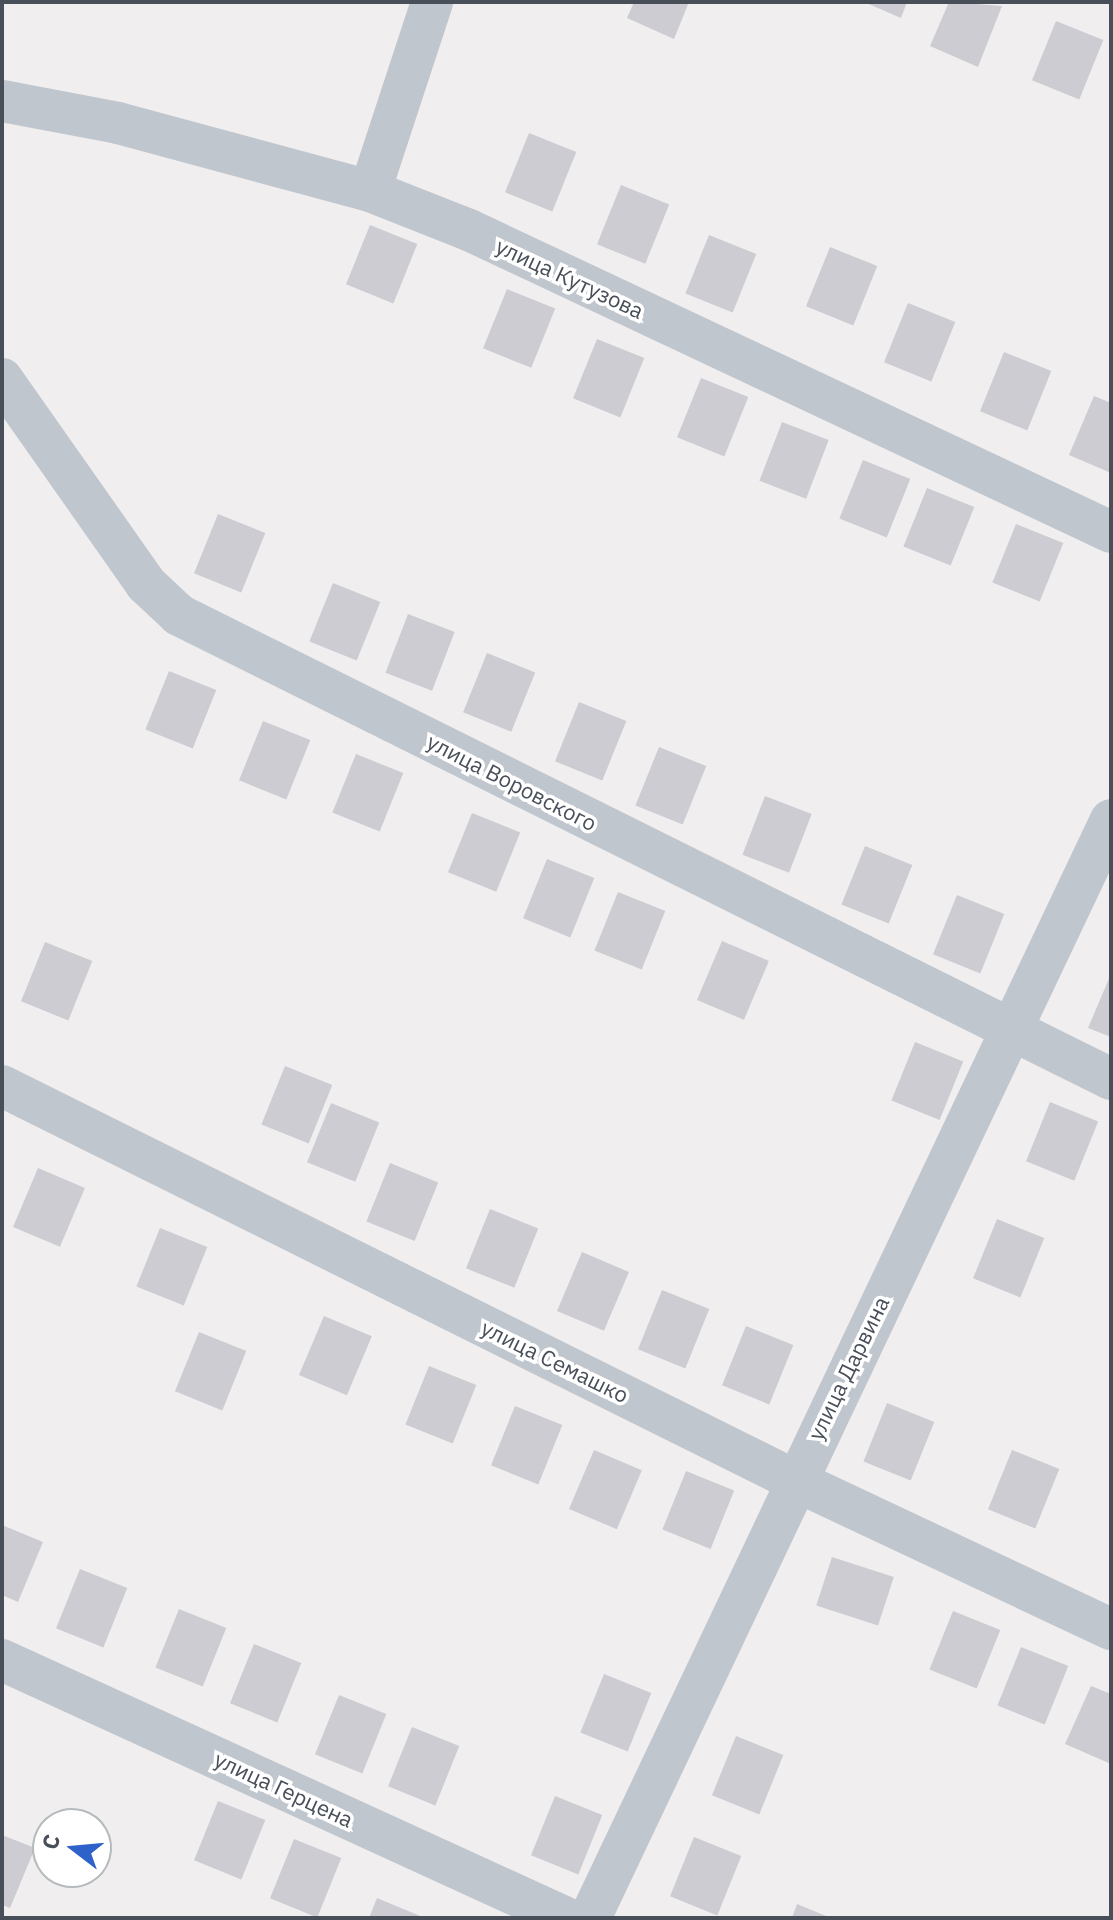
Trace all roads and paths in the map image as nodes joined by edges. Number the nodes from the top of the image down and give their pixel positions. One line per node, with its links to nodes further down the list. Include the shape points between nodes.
1 (432, 2): 3 (street)
2 (2, 101): 3 (street, улица Кутузова, via 118,123)
3 (370, 191): 5 (street, улица Кутузова, via 483,237)
4 (2, 379): 7 (street, улица Воровского, via 146,584 179,615)
5 (1111, 532)
6 (1111, 820): 7 (street, улица Дарвина)
7 (1010, 1031): 8 (street, улица Воровского); 10 (street, улица Дарвина)
8 (1111, 1079)
9 (2, 1086): 10 (street, улица Семашко)
10 (794, 1480): 11 (street, улица Семашко); 14 (street, улица Дарвина)
11 (1111, 1629)
12 (2, 1660): 13 (street, улица Герцена)
13 (566, 1918)
14 (590, 1918)

